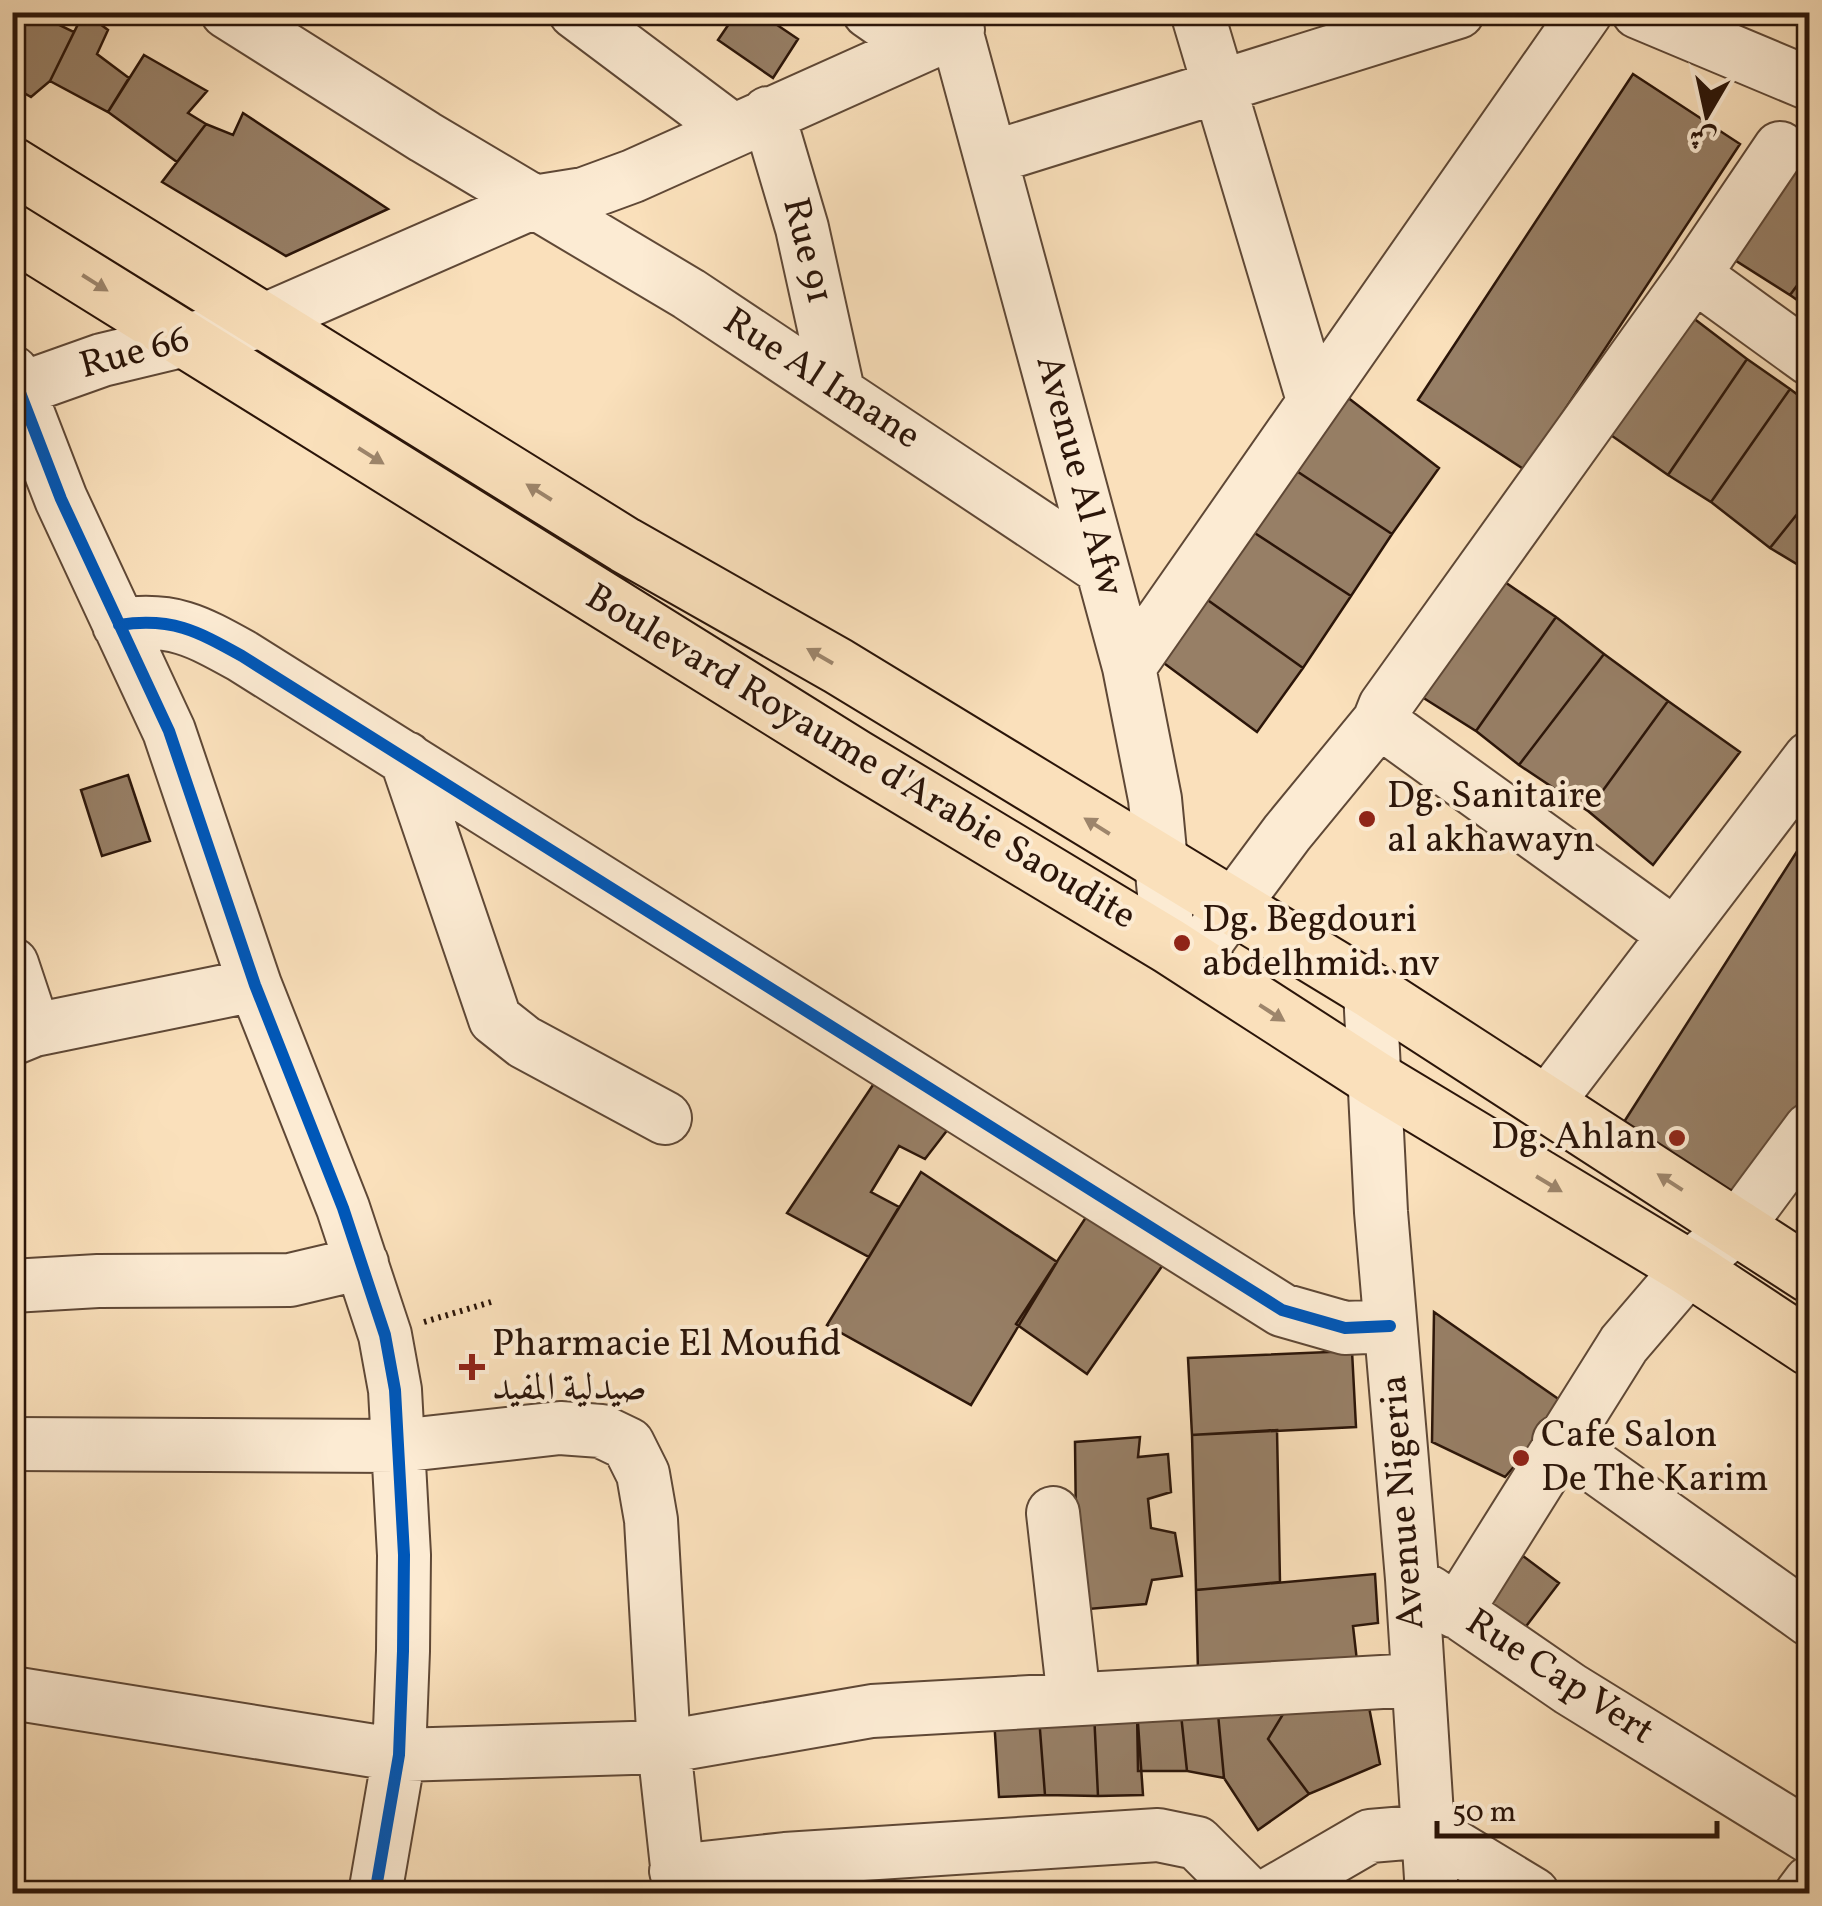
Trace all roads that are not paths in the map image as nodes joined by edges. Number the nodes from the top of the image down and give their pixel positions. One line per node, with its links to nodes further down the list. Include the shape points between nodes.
1 (574, 12): 11 (street)
2 (869, 12): 8 (street)
3 (1197, 12): 10 (street)
4 (1458, 12): 10 (street)
5 (1586, 12): 23 (street)
6 (1638, 12): 9 (street)
7 (236, 15): 15 (street, Rue Al Imane)
8 (943, 30): 11 (street); 13 (street, Avenue Al Afw)
9 (1810, 84)
10 (1220, 87): 13 (street); 23 (street)
11 (749, 121): 15 (street, via 616,182); 22 (street, Rue 91, via 802,228)
12 (1780, 148): 17 (street)
13 (994, 157): 24 (street, Avenue Al Afw)
14 (12, 165): 18 (main road, Boulevard Royaume d'Arabie Saoudite)
15 (534, 202): 18 (street); 22 (street, Rue Al Imane)
16 (12, 232): 19 (main road, Boulevard Royaume d'Arabie Saoudite, one-way to 19)
17 (1694, 275): 20 (street); 27 (street)
18 (260, 322): 19 (street, Rue 66); 30 (main road, Boulevard Royaume d'Arabie Saoudite, one-way to 18)
19 (186, 339): 21 (street, Rue 66); 33 (main road, Boulevard Royaume d'Arabie Saoudite, one-way to 33)
20 (1810, 359)
21 (15, 385): 25 (street)
22 (838, 391): 24 (street, Rue Al Imane)
23 (1313, 400): 26 (street)
24 (1101, 568): 26 (street, Avenue Al Afw)
25 (119, 625): 28 (street, via 152,620 195,630); 35 (street, via 169,730)
26 (1129, 667): 30 (street, Avenue Al Afw)
27 (1379, 721): 31 (street); 32 (street)
28 (406, 758): 40 (street, via 494,1018 524,1042); 47 (street, via 1260,1298 1317,1323)
29 (1810, 758): 32 (street)
30 (1164, 868): 31 (main road, Boulevard Royaume d'Arabie Saoudite); 33 (street, Avenue Al Afw)
31 (1230, 907): 33 (street); 36 (main road, Boulevard Royaume d'Arabie Saoudite)
32 (1674, 934): 39 (street)
33 (1181, 954): 38 (main road, Boulevard Royaume d'Arabie Saoudite, one-way to 38)
34 (12, 964): 37 (street)
35 (255, 985): 37 (street); 43 (street)
36 (1370, 990): 38 (street, Avenue Nigeria); 39 (main road, Boulevard Royaume d'Arabie Saoudite)
37 (24, 1034)
38 (1375, 1079): 44 (main road, Boulevard Royaume d'Arabie Saoudite, one-way to 44); 47 (street, Avenue Nigeria)
39 (1547, 1103): 42 (main road, Boulevard Royaume d'Arabie Saoudite, one-way to 39)
40 (665, 1118)
41 (1810, 1129): 42 (street)
42 (1738, 1226): 44 (street); 45 (main road, Boulevard Royaume d'Arabie Saoudite)
43 (362, 1263): 46 (street, via 290,1280); 51 (street, via 385,1334)
44 (1689, 1268): 48 (main road, Boulevard Royaume d'Arabie Saoudite); 49 (street, via 1624,1344)
45 (1810, 1275)
46 (12, 1286)
47 (1390, 1326): 53 (street, Avenue Nigeria)
48 (1810, 1348)
49 (1560, 1441): 54 (street); 55 (street)
50 (12, 1444): 51 (street)
51 (398, 1446): 59 (street, via 560,1428 601,1430 628,1444 643,1474 651,1520); 60 (street, via 404,1555)
52 (1053, 1514): 58 (street)
53 (1412, 1578): 54 (street, Rue Cap Vert); 56 (street, Avenue Nigeria)
54 (1456, 1612): 62 (street, Rue Cap Vert)
55 (1810, 1620)
56 (1417, 1680): 58 (street); 61 (street, Avenue Nigeria)
57 (12, 1693): 60 (street)
58 (1074, 1699): 59 (street, via 872,1711)
59 (664, 1747): 60 (street); 63 (street)
60 (398, 1754): 65 (street)
61 (1429, 1832): 67 (street, via 1370,1836); 68 (street, Avenue Nigeria); 69 (street)
62 (1810, 1837)
63 (678, 1882): 66 (street, via 785,1858 1158,1835 1197,1842)
64 (1810, 1882): 70 (street)
65 (375, 1894)
66 (1248, 1894)
67 (1270, 1894)
68 (1432, 1894)
69 (1533, 1894)
70 (1801, 1894)

